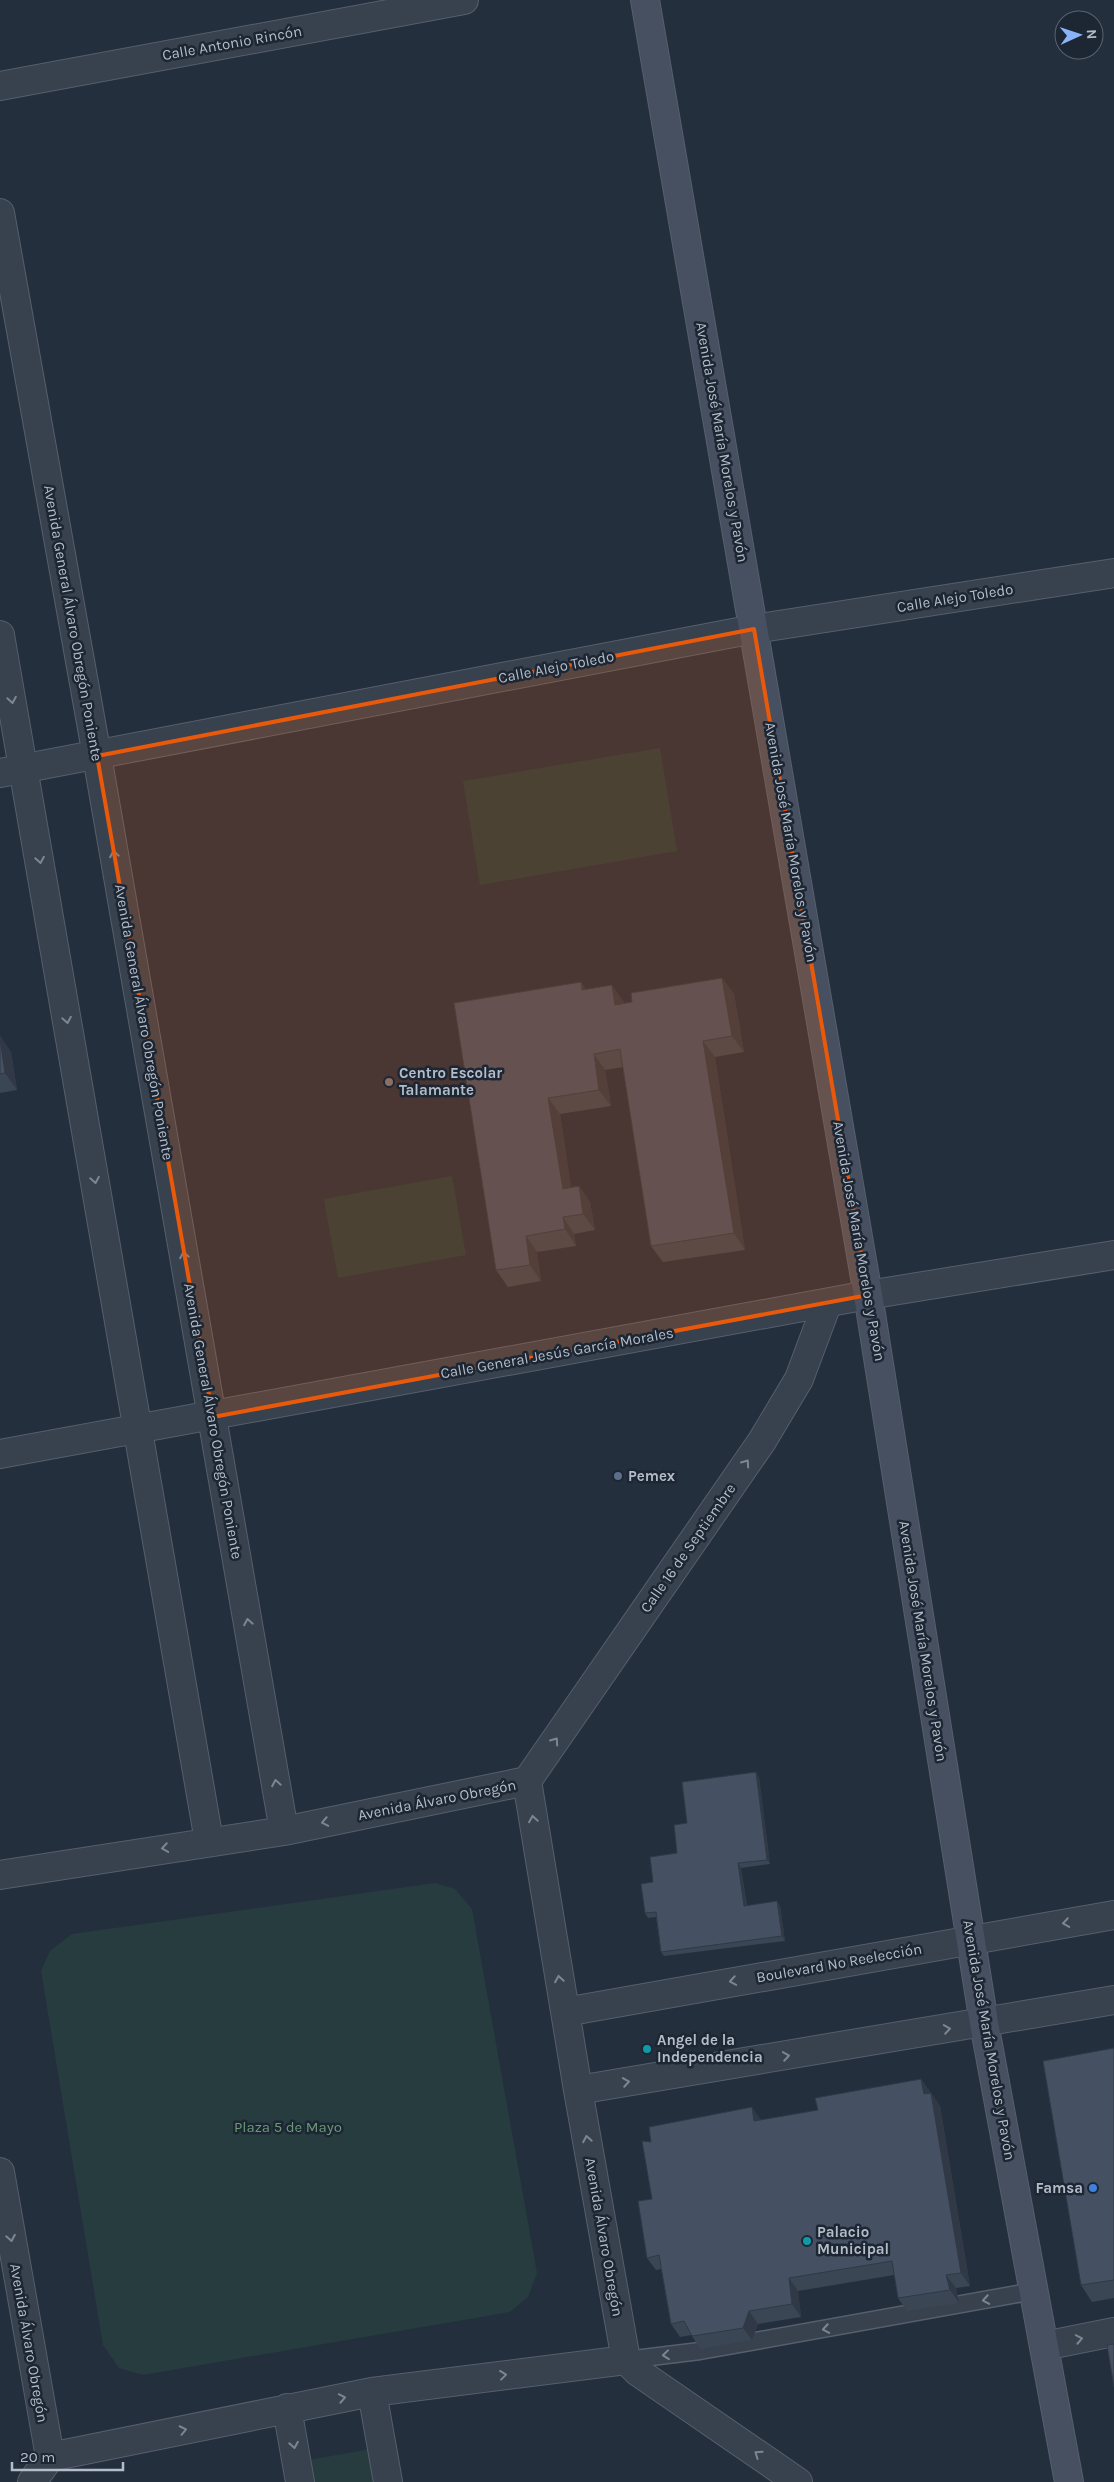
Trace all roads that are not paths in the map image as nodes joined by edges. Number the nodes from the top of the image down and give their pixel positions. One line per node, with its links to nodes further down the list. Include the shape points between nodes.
1 (464, 0): 3 (street, Calle Antonio Rincón)
2 (646, 0): 6 (main road, Avenida José María Morelos y Pavón)
3 (0, 86)
4 (0, 213): 8 (street, Avenida General Álvaro Obregón Poniente)
5 (1114, 573): 6 (street, Calle Alejo Toledo)
6 (754, 629): 8 (street, Calle Alejo Toledo); 11 (main road, Avenida José María Morelos y Pavón)
7 (0, 635): 9 (street, one-way to 9)
8 (97, 756): 9 (street, Calle Alejo Toledo); 13 (street, Avenida General Álvaro Obregón Poniente, one-way to 8)
9 (12, 770): 14 (street, one-way to 14)
10 (1114, 1255): 11 (street, Calle General Jesús García Morales)
11 (868, 1295): 12 (street, Calle General Jesús García Morales); 21 (main road, Avenida José María Morelos y Pavón)
12 (827, 1304): 13 (street, Calle General Jesús García Morales); 16 (street, Calle 16 de Septiembre, one-way to 12, via 762,1440 800,1379)
13 (212, 1417): 14 (street, Calle General Jesús García Morales); 17 (street, Avenida General Álvaro Obregón Poniente, one-way to 13)
14 (138, 1430): 15 (street, Calle General Jesús García Morales); 18 (street)
15 (0, 1454)
16 (527, 1782): 17 (street, Avenida Álvaro Obregón, one-way to 17); 23 (street, Avenida Álvaro Obregón, one-way to 16)
17 (284, 1831): 18 (street, Avenida Álvaro Obregón)
18 (210, 1841): 19 (street, Avenida Álvaro Obregón, one-way to 19)
19 (0, 1876)
20 (1114, 1915): 21 (street, Boulevard No Reelección, one-way to 21)
21 (970, 1939): 23 (street, Boulevard No Reelección, one-way to 23); 24 (main road, Avenida José María Morelos y Pavón)
22 (1114, 2000): 24 (street)
23 (565, 2012): 25 (street, Avenida Álvaro Obregón)
24 (984, 2023): 25 (street, one-way to 24); 28 (main road, Avenida José María Morelos y Pavón)
25 (578, 2090): 31 (street, Avenida Álvaro Obregón, one-way to 25)
26 (0, 2172): 27 (street, Avenida Álvaro Obregón)
27 (3, 2207): 34 (street, Avenida Álvaro Obregón, one-way to 34)
28 (1034, 2291): 30 (main road, Avenida José María Morelos y Pavón); 31 (lane, one-way to 31, via 700,2351)
29 (1114, 2332): 30 (street, one-way to 29)
30 (1044, 2346): 39 (main road, Avenida José María Morelos y Pavón)
31 (626, 2360): 32 (street, one-way to 31); 38 (street, one-way to 31, via 638,2372)
32 (372, 2392): 33 (street, one-way to 32); 37 (street)
33 (287, 2408): 34 (street, one-way to 33); 36 (street, one-way to 36)
34 (50, 2457): 35 (street)
35 (32, 2482)
36 (300, 2482)
37 (388, 2482)
38 (798, 2482)
39 (1069, 2482)

